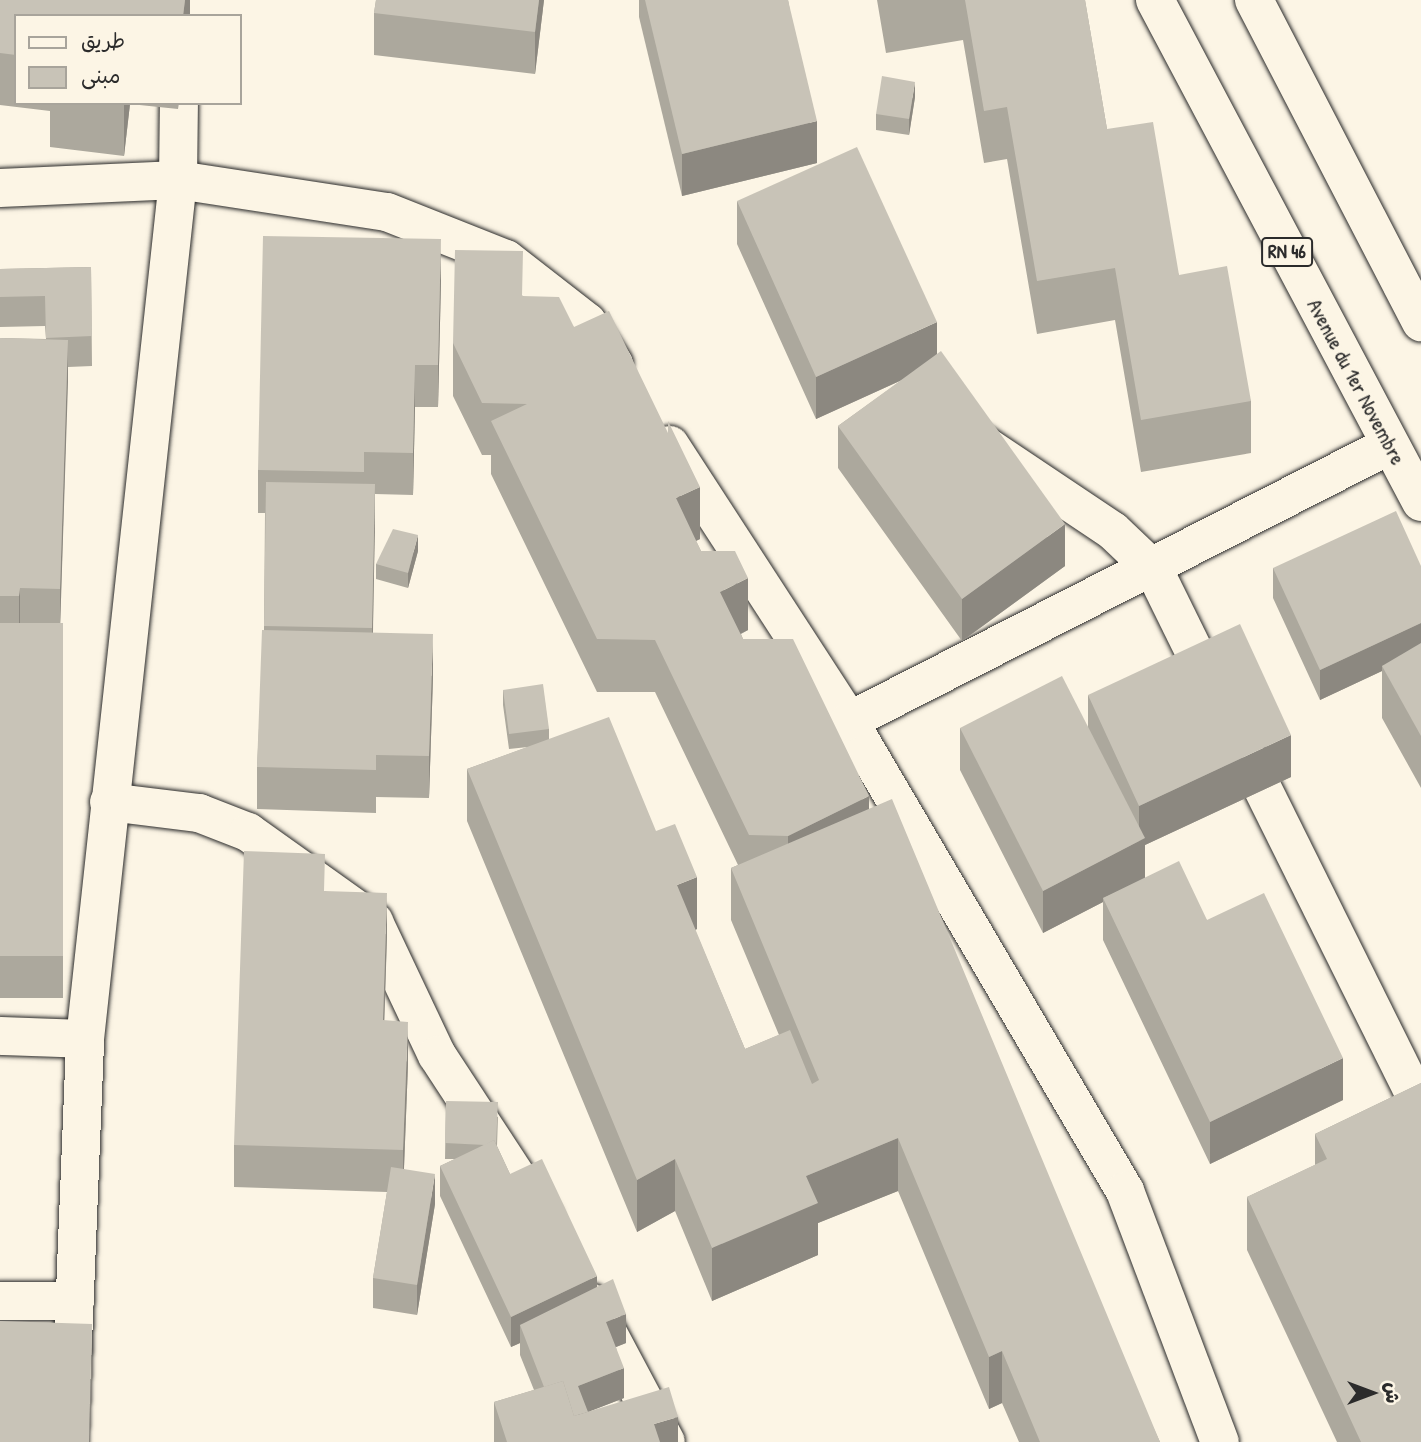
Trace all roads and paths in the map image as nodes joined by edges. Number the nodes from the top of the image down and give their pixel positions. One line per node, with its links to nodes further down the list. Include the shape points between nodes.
1 (1155, 0): 8 (street, Avenue du 1er Novembre / RN 46)
2 (1254, 0): 6 (street)
3 (179, 105): 4 (street)
4 (178, 180): 5 (street); 11 (street, via 387,212 506,259 586,322); 12 (street)
5 (0, 188)
6 (1421, 322)
7 (961, 422): 10 (street, via 979,441 1113,531)
8 (1388, 446): 9 (street, Avenue du 1er Novembre / RN 46); 10 (street)
9 (1421, 502)
10 (1154, 570): 11 (street); 15 (street)
11 (849, 721): 20 (street, via 1125,1191)
12 (110, 802): 14 (street); 19 (street, via 199,813 248,832 374,922 437,1055 568,1261)
13 (0, 1036): 14 (street)
14 (85, 1039): 17 (street)
15 (1421, 1108)
16 (0, 1301): 17 (street)
17 (75, 1301): 18 (street)
18 (69, 1442)
19 (666, 1442)
20 (1220, 1442)

